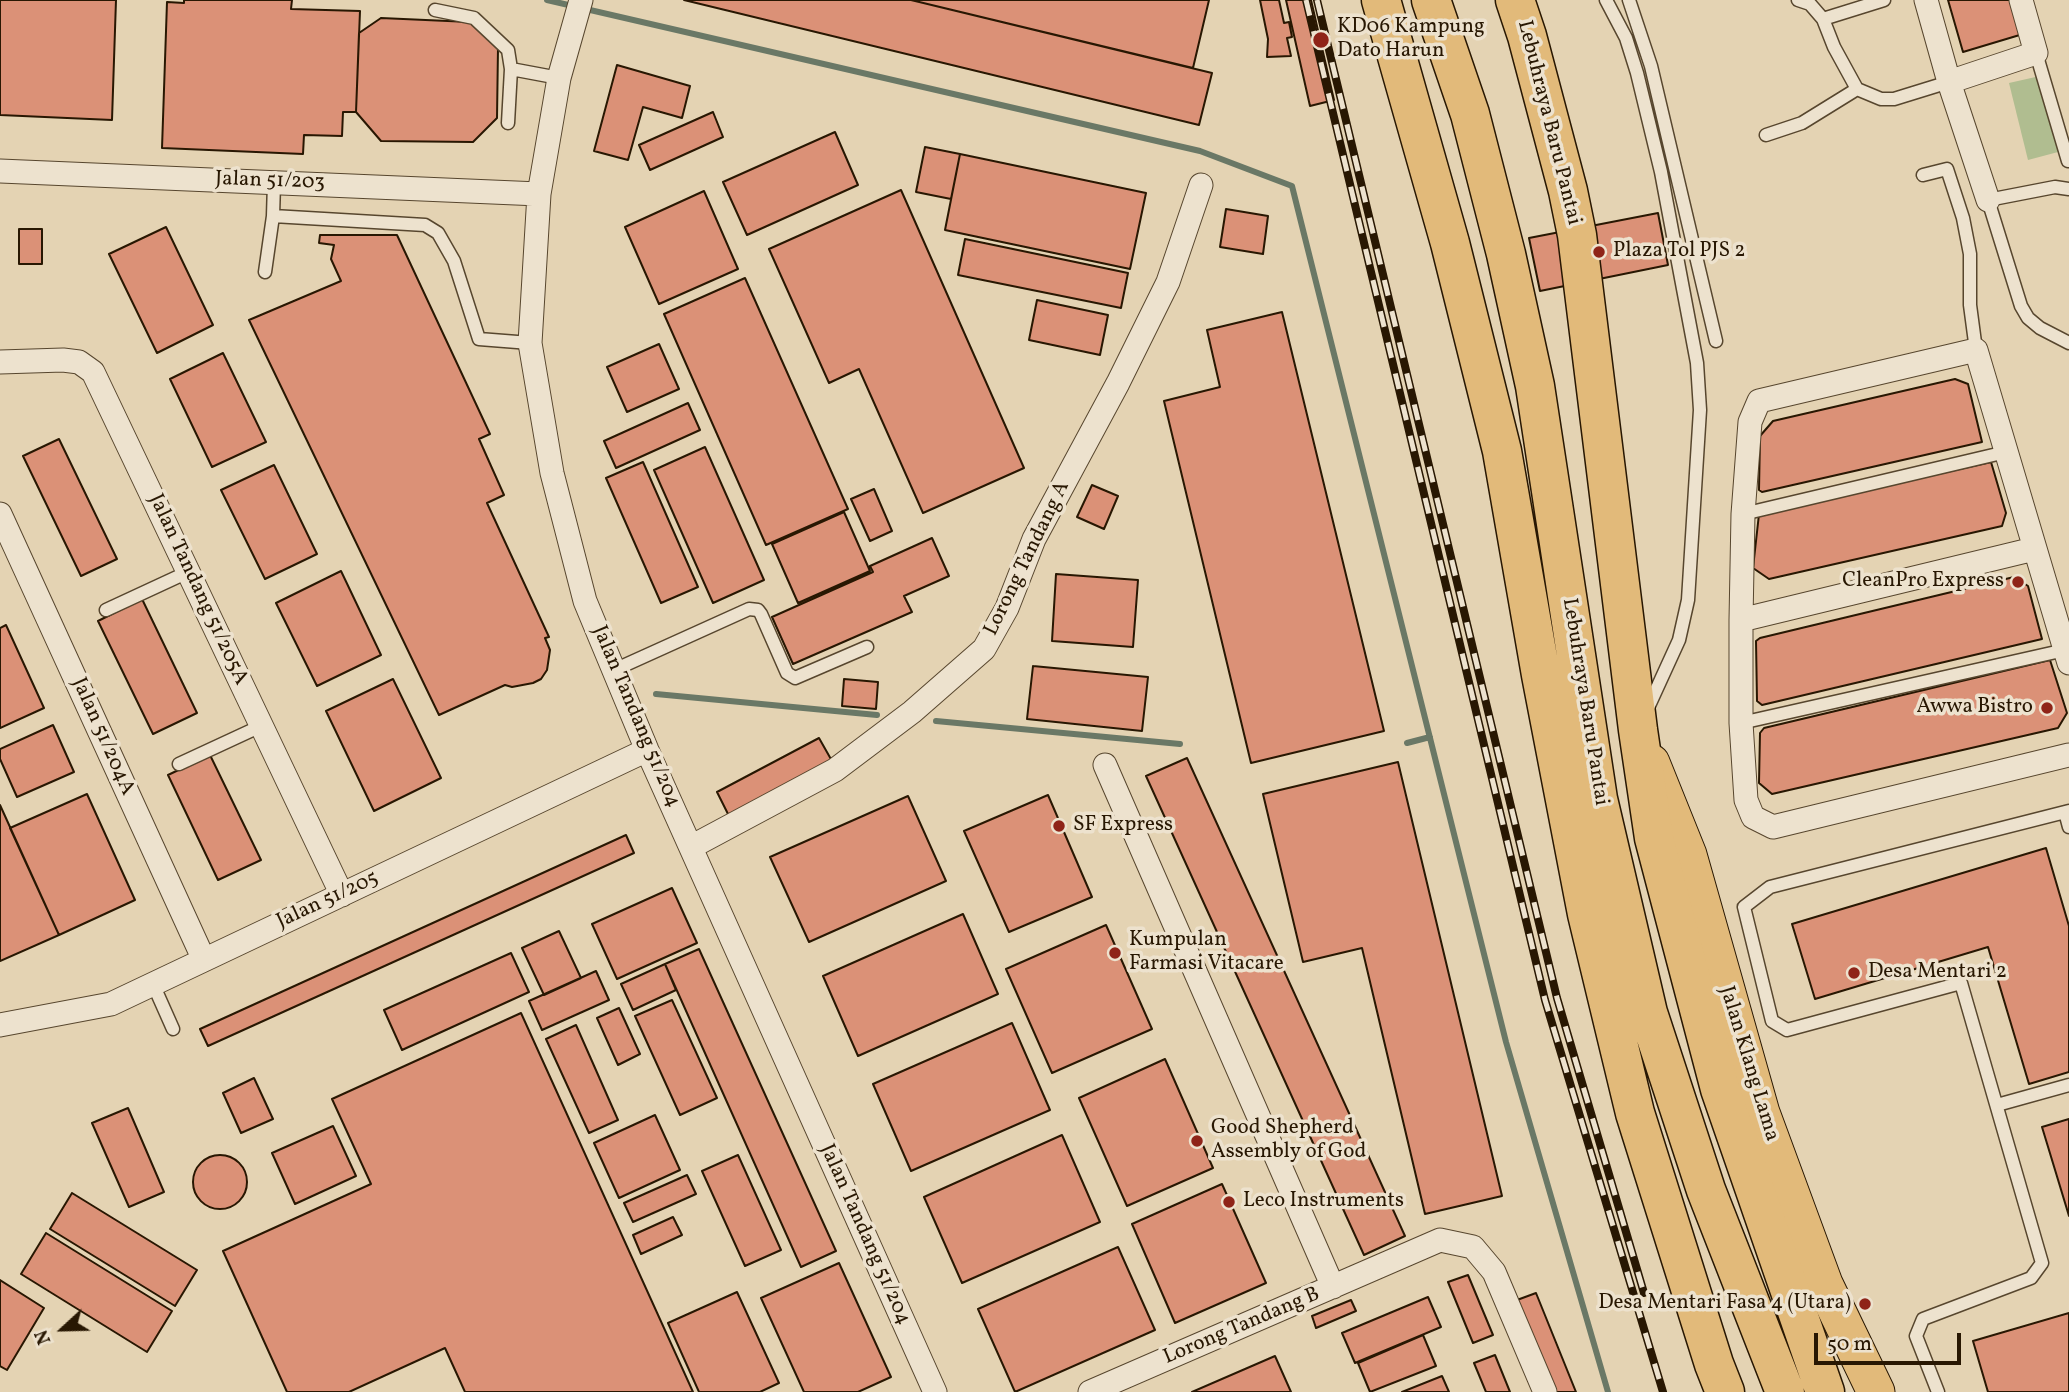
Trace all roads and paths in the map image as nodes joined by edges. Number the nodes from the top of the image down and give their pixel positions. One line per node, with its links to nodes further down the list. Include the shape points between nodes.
1 (581, 0): 15 (street, Jalan Tandang 51/204)
2 (1381, 0): 56 (highway, via 1453,254 1502,451)
3 (1431, 0): 69 (highway, Lebuhraya Baru Pantai, via 1470,114 1535,386 1598,799 1648,1013 1706,1190)
4 (1606, 0): 47 (lane, via 1630,50 1661,172 1697,363 1700,410 1688,600 1679,640)
5 (1629, 0): 30 (lane, via 1653,74)
6 (1884, 0): 12 (lane)
7 (1926, 0): 16 (street)
8 (2021, 0): 13 (street)
9 (1516, 1): 47 (highway, Lebuhraya Baru Pantai, via 1577,235)
10 (1806, 1): 12 (lane)
11 (435, 9): 14 (lane, via 474,18 508,50)
12 (1823, 19): 17 (lane)
13 (2036, 53): 16 (street); 20 (lane)
14 (511, 69): 15 (lane); 18 (lane)
15 (559, 78): 26 (street, Jalan Tandang 51/204)
16 (1949, 82): 17 (lane, via 1894,99); 27 (street)
17 (1857, 89): 19 (lane, via 1802,122)
18 (508, 123)
19 (1766, 135)
20 (2068, 161)
21 (0, 171): 23 (street, Jalan 51/203)
22 (1923, 175): 33 (lane, via 1947,169 1964,218)
23 (274, 183): 26 (street, Jalan 51/203); 28 (lane)
24 (1201, 185): 54 (street, Lorong Tandang A, via 1168,282 1034,539 1007,608 984,649 912,712 835,769)
25 (2069, 189): 27 (lane, via 2055,187)
26 (539, 194): 31 (street, Jalan Tandang 51/204)
27 (1988, 200): 32 (lane, via 2021,306 2040,328)
28 (272, 216): 29 (lane); 31 (lane, via 425,225 438,233 454,261 479,339)
29 (265, 272)
30 (1716, 341)
31 (530, 343): 44 (street, Jalan Tandang 51/204, via 552,473 585,601)
32 (2069, 343)
33 (1976, 350): 35 (street); 37 (street, via 1759,401 1750,422)
34 (0, 362): 39 (street, Jalan Tandang 51/205A, via 63,360 79,362 93,372)
35 (2006, 452): 37 (lane); 38 (street)
36 (0, 514): 57 (street, Jalan 51/204A)
37 (1743, 514): 41 (street)
38 (2034, 549): 41 (street); 43 (street)
39 (188, 572): 40 (lane); 46 (street, Jalan Tandang 51/205A)
40 (106, 610)
41 (1741, 620): 45 (street)
42 (867, 648): 44 (lane, via 794,678 787,673 761,614 749,609)
43 (2067, 657): 45 (lane)
44 (614, 670): 48 (street, Jalan Tandang 51/204)
45 (1741, 723): 49 (street, via 1746,800 1754,817 1773,827)
46 (261, 726): 50 (lane); 55 (street, Jalan Tandang 51/205A)
47 (1638, 730): 70 (highway, via 1634,844 1642,908 1690,1095 1762,1298); 71 (highway, Lebuhraya Baru Pantai, via 1654,838 1720,1088); 72 (main road, Jalan Klang Lama, via 1688,855 1761,1114 1824,1284)
48 (647, 750): 54 (street, Jalan Tandang 51/204); 55 (street, Jalan 51/205)
49 (2069, 755)
50 (179, 764)
51 (1105, 765): 63 (street, Lorong Tandang B)
52 (2067, 811): 53 (lane); 62 (lane, via 1770,887 1744,907 1772,1021 1787,1030 1961,983)
53 (2069, 827)
54 (691, 847): 64 (street, Jalan Tandang 51/204)
55 (342, 895): 57 (street, Jalan 51/205)
56 (1587, 914): 67 (highway, via 1635,1113); 68 (highway)
57 (204, 960): 58 (street, Jalan 51/205)
58 (153, 984): 59 (street, Jalan 51/205, via 111,1004); 60 (lane)
59 (0, 1025)
60 (173, 1029)
61 (2069, 1085): 62 (lane)
62 (1997, 1105): 73 (lane, via 2042,1263 2031,1278 1923,1319 1916,1336)
63 (1333, 1287): 65 (street, Lorong Tandang B); 66 (street, via 1440,1240 1473,1247 1494,1272)
64 (934, 1392)
65 (1090, 1392)
66 (1545, 1392)
67 (1725, 1392)
68 (1766, 1392)
69 (1785, 1392)
70 (1803, 1392)
71 (1825, 1392)
72 (1876, 1392)
73 (1938, 1392)

